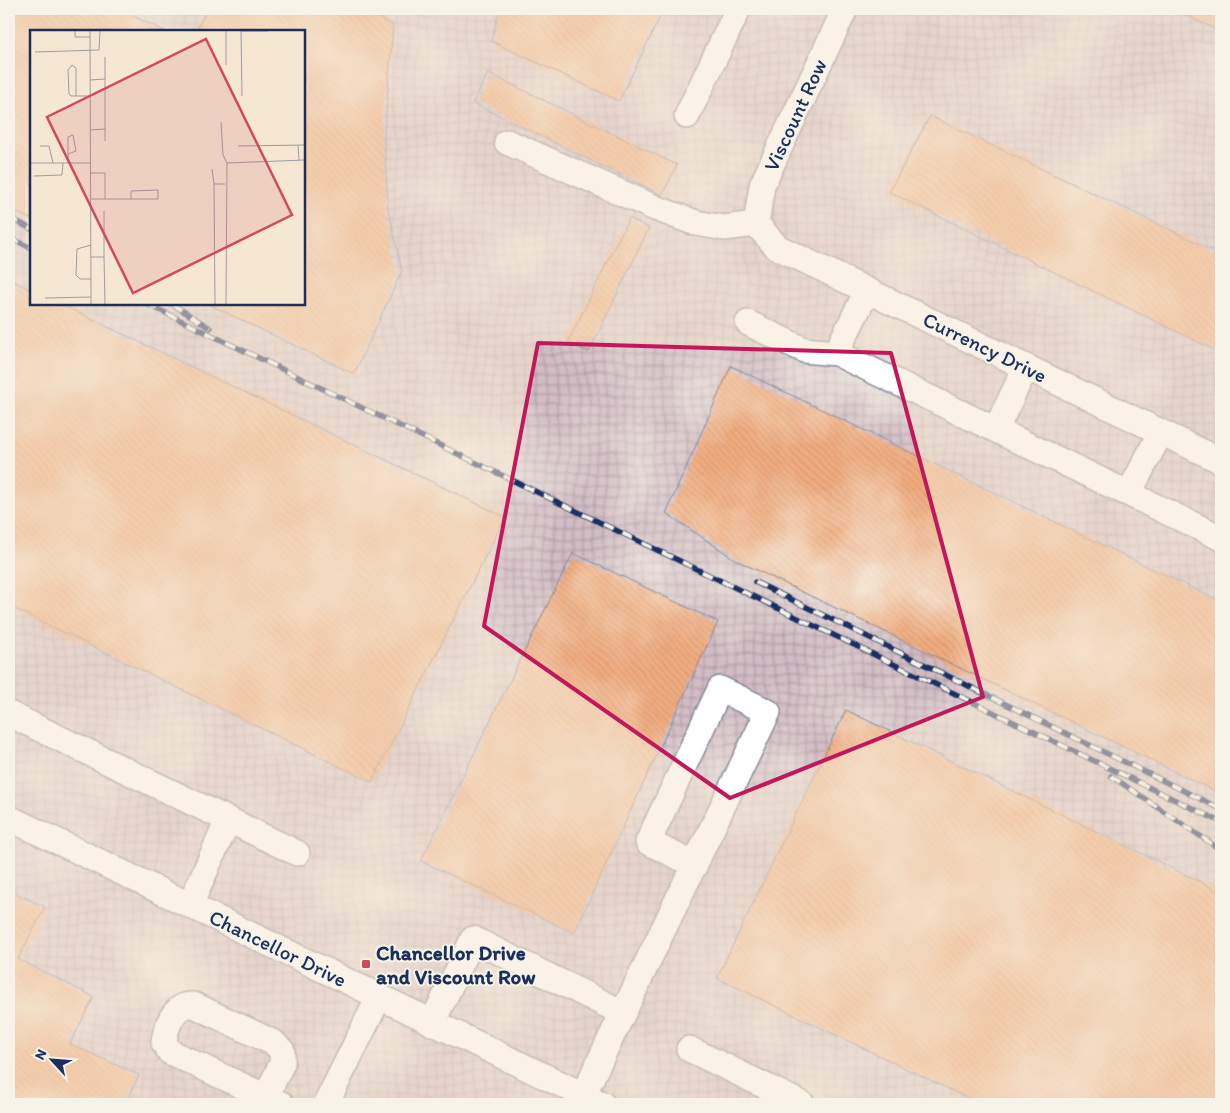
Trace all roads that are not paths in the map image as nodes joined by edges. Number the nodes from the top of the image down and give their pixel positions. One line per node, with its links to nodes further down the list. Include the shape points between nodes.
1 (738, 9): 3 (street)
2 (845, 9): 5 (street, Viscount Row, via 762,185)
3 (687, 116)
4 (507, 142): 5 (street, via 696,224 724,228)
5 (756, 224): 6 (street, Currency Drive, via 777,247)
6 (867, 290): 8 (street); 9 (street, Currency Drive)
7 (748, 324): 8 (street, via 804,350)
8 (836, 353): 10 (street)
9 (1026, 367): 10 (street); 11 (street, Currency Drive)
10 (996, 429): 13 (street)
11 (1160, 432): 12 (street, Currency Drive); 13 (street)
12 (1221, 461)
13 (1129, 493): 14 (street)
14 (1221, 538)
15 (9, 714): 17 (street)
16 (9, 818): 20 (street, Chancellor Drive)
17 (228, 820): 18 (street); 20 (street)
18 (297, 853)
19 (695, 865): 19 (street, via 768,712 720,689 648,842); 22 (street)
20 (190, 906): 21 (street, Chancellor Drive)
21 (379, 997): 23 (street, Chancellor Drive); 27 (street)
22 (623, 1014): 23 (street, via 473,939); 25 (street)
23 (432, 1022): 25 (street, Chancellor Drive)
24 (689, 1049): 28 (street)
25 (578, 1098)
26 (273, 1100): 26 (street, via 282,1063 282,1051 274,1043 194,1005 183,1006 174,1014 165,1031 164,1043 170,1052)
27 (326, 1104)
28 (802, 1104)

